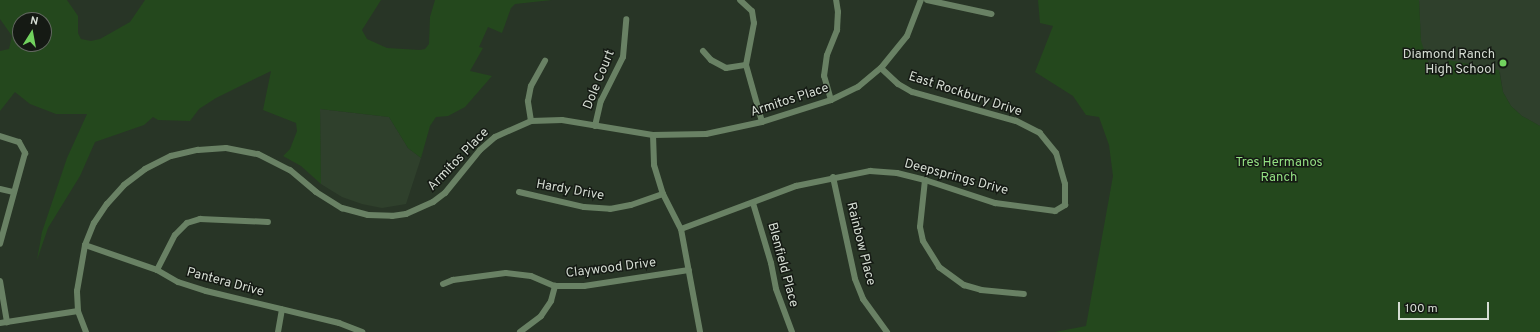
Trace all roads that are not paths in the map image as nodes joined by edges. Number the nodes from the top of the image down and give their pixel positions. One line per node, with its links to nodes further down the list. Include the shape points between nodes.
1 (740, 0): 9 (street, via 752,11 754,23)
2 (836, 0): 11 (street, via 837,30 827,55 824,76)
3 (921, 0): 10 (street, Armitos Place, via 907,36)
4 (927, 0): 5 (street)
5 (992, 14)
6 (626, 19): 14 (street, Dole Court, via 623,57 601,102)
7 (703, 51): 9 (street, via 711,60 726,68)
8 (545, 61): 12 (street, via 531,86 528,101)
9 (746, 65): 13 (street)
10 (881, 68): 11 (street, Armitos Place, via 858,87); 24 (street, East Rockbury Drive, via 898,84 912,92 1016,121 1040,134 1056,153 1065,184)
11 (830, 100): 13 (street, Armitos Place)
12 (531, 121): 14 (street, Armitos Place, via 562,120); 28 (street, Armitos Place, via 495,136 480,150 445,193 433,202 417,210 392,216 368,215 342,208 316,192 290,170 258,154 226,148 198,150 171,156 145,169 124,185 103,210)
13 (762, 122): 15 (street, Armitos Place, via 706,134)
14 (595, 126): 15 (street, Armitos Place)
15 (653, 135): 22 (street, via 654,165)
16 (0, 136): 20 (street, via 19,142 24,147 25,153)
17 (833, 177): 18 (street, Deepsprings Drive, via 870,171 897,173); 23 (street, Deepsprings Drive, via 796,186); 44 (street, Rainbow Place, via 855,279 863,299)
18 (924, 180): 24 (street, Deepsprings Drive, via 995,203 1055,211); 34 (street, via 919,211 920,227 923,240 939,267 964,285 981,290)
19 (0, 189): 20 (street)
20 (13, 192): 27 (street)
21 (519, 192): 22 (street, Hardy Drive, via 584,207 610,209)
22 (663, 194): 26 (street)
23 (753, 203): 26 (street, Deepsprings Drive); 43 (street, Blenfield Place, via 776,289)
24 (1065, 205)
25 (268, 222): 29 (street, via 200,219 187,223 175,235)
26 (681, 229): 30 (street)
27 (0, 244)
28 (85, 245): 29 (street, Pantera Drive); 36 (street, Armitos Place, via 77,291)
29 (157, 270): 35 (street, Pantera Drive, via 178,282 206,291)
30 (689, 270): 33 (street, Claywood Drive, via 584,286); 42 (street)
31 (0, 281): 37 (street)
32 (443, 284): 33 (street, Claywood Drive, via 453,280 506,273 531,276)
33 (555, 286): 41 (street, via 551,302 541,316)
34 (1024, 294)
35 (282, 309): 39 (street); 40 (street, Pantera Drive, via 339,323)
36 (78, 311): 37 (street); 38 (street, Armitos Place)
37 (3, 323)
38 (86, 332)
39 (278, 332)
40 (362, 332)
41 (520, 332)
42 (700, 332)
43 (792, 332)
44 (887, 332)

